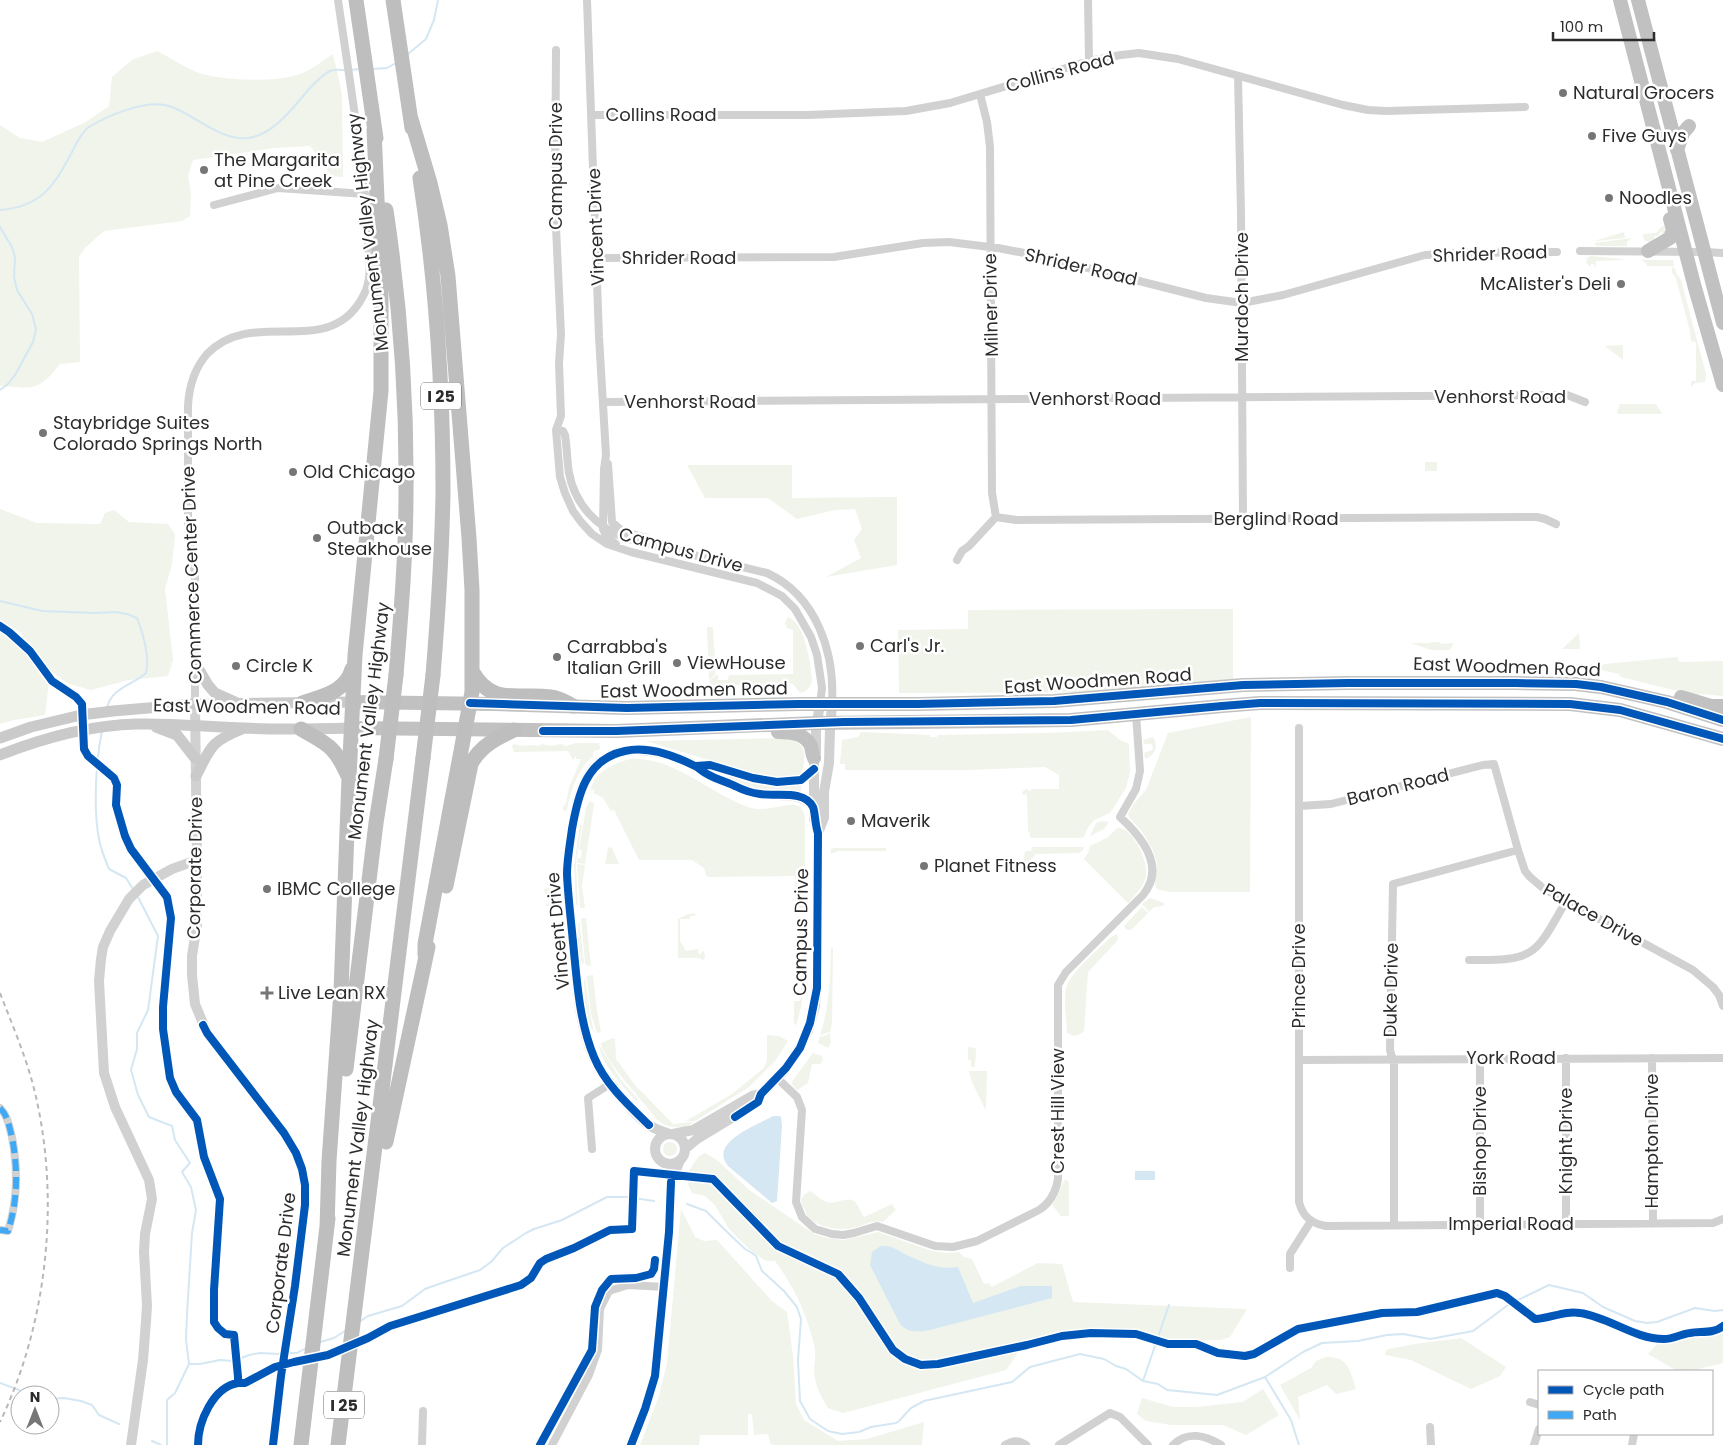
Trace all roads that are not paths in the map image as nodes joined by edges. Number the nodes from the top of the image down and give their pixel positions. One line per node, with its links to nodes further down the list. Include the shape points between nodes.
1 (338, 0): 19 (street, Commerce Center Drive)
2 (356, 0): 17 (highway, Monument Valley Highway / I 25)
3 (394, 0): 16 (highway, Monument Valley Highway / I 25)
4 (588, 0): 15 (street, Vincent Drive)
5 (1088, 0): 11 (street)
6 (1620, 0): 8 (highway)
7 (1638, 0): 10 (highway)
8 (1630, 39): 10 (highway, via 1638,41); 18 (highway)
9 (556, 50): 36 (street, Campus Drive, via 555,206 561,416)
10 (1651, 52): 26 (highway, via 1668,116 1680,125 1689,126 1677,150)
11 (1089, 61): 12 (street, Collins Road, via 1147,54); 13 (street, Collins Road)
12 (1238, 76): 14 (street, Collins Road, via 1368,110); 29 (street, Murdoch Drive)
13 (980, 94): 15 (street, Collins Road, via 934,107 887,113); 21 (street, Milner Drive, via 989,138)
14 (1525, 107)
15 (591, 115): 28 (street, Vincent Drive)
16 (411, 119): 47 (highway, via 440,225 448,276 469,538); 112 (highway, Monument Valley Highway / I 25, bridge, via 430,257 440,379 443,492 440,586 433,675)
17 (374, 129): 45 (highway, via 381,292 381,392); 113 (highway, Monument Valley Highway / I 25, bridge, via 395,272 401,342 406,436 404,569 396,675)
18 (1663, 162): 23 (highway, via 1661,183 1673,233 1669,240); 25 (highway)
19 (365, 194): 20 (street, via 278,188); 46 (street, Commerce Center Drive, via 369,278 362,297 351,312 335,324 312,331 256,331 232,337 208,353 192,379 188,400 188,527 195,574)
20 (214, 205)
21 (990, 247): 28 (street, Shrider Road, via 936,242 834,257); 29 (street, Shrider Road, via 1058,259 1213,299); 33 (street, Milner Drive)
22 (1580, 251): 23 (street)
23 (1648, 251): 25 (street)
24 (1557, 252): 29 (street, Shrider Road, via 1425,256)
25 (1686, 252): 26 (street); 31 (highway)
26 (1704, 252): 27 (street); 30 (highway)
27 (1723, 253)
28 (597, 258): 34 (street, Vincent Drive)
29 (1242, 303): 32 (street, Murdoch Drive)
30 (1723, 323)
31 (1723, 385)
32 (1243, 398): 33 (street, Venhorst Road); 35 (street, Venhorst Road, via 1562,395); 39 (street, Murdoch Drive)
33 (992, 400): 34 (street, Venhorst Road); 38 (street, Milner Drive, via 992,492)
34 (603, 402): 37 (street, Vincent Drive)
35 (1585, 402)
36 (556, 430): 41 (street, Campus Drive, via 566,435 570,474 576,494 586,511); 42 (street, Campus Drive, via 561,482 572,511 592,534)
37 (606, 455): 41 (street, Vincent Drive); 43 (street, Vincent Drive, via 613,524 622,531 669,544)
38 (996, 517): 39 (street, Berglind Road, via 1016,520); 44 (street)
39 (1243, 518): 40 (street, Berglind Road, via 1538,517)
40 (1556, 524)
41 (603, 526): 42 (street, via 604,534); 43 (street, Campus Drive, via 625,538)
42 (618, 548): 55 (street, Campus Drive, via 757,583 782,596 795,609 811,637)
43 (680, 552): 55 (street, Campus Drive, via 767,573 801,596 822,633 833,680)
44 (957, 560)
45 (355, 655): 50 (highway); 51 (highway, via 350,675 340,688)
46 (195, 663): 52 (street, Commerce Center Drive); 53 (main road, via 214,693)
47 (472, 671): 54 (highway); 57 (highway, via 484,688 496,694 554,697)
48 (1566, 684): 49 (highway, East Woodmen Road, via 1348,682); 56 (highway, via 1582,694); 59 (highway, East Woodmen Road, via 1611,689)
49 (1210, 689): 55 (highway, East Woodmen Road, via 1054,701); 58 (highway, via 1196,696 1146,704)
50 (353, 702): 51 (main road, East Woodmen Road); 54 (highway, East Woodmen Road); 64 (highway)
51 (302, 703): 53 (main road, East Woodmen Road)
52 (195, 704): 53 (main road, East Woodmen Road); 62 (street, Corporate Drive); 70 (main road, East Woodmen Road, via 81,715)
53 (238, 704)
54 (470, 704): 57 (highway, East Woodmen Road); 68 (highway)
55 (826, 704): 57 (highway, East Woodmen Road); 60 (street, Campus Drive)
56 (1584, 705): 58 (highway, East Woodmen Road, via 1260,704); 59 (highway, via 1592,696 1665,714 1686,717); 71 (highway, East Woodmen Road, via 1620,710)
57 (573, 706)
58 (1136, 714): 60 (highway, East Woodmen Road, via 1037,721); 94 (street, Crest Hill View, via 1140,771 1136,788 1120,817 1146,848 1152,863 1151,878 1143,895 1066,972 1058,985 1058,1179 1045,1205 977,1241 953,1247 930,1244 877,1226 843,1235 815,1228 802,1217 796,1202 802,1110 797,1097)
59 (1721, 715)
60 (823, 723): 65 (highway, East Woodmen Road); 74 (street, Campus Drive); 81 (street, Campus Drive, via 830,763 824,788 824,818)
61 (150, 724): 62 (main road, East Woodmen Road); 72 (main road, East Woodmen Road, via 80,731); 73 (main road, via 177,735)
62 (195, 725): 63 (main road, East Woodmen Road); 73 (street, Corporate Drive)
63 (244, 728): 67 (main road, East Woodmen Road); 77 (main road, via 216,742)
64 (351, 728): 67 (main road, East Woodmen Road); 68 (highway, East Woodmen Road); 78 (highway)
65 (700, 728): 69 (highway, East Woodmen Road); 74 (highway, via 712,733 794,733 812,748)
66 (1299, 728): 79 (street, Prince Drive)
67 (301, 729): 78 (highway, via 333,749)
68 (465, 729): 69 (highway, East Woodmen Road); 85 (highway, via 424,944)
69 (514, 730): 85 (highway, via 484,747 471,764 445,888)
70 (0, 738)
71 (1723, 739)
72 (0, 756)
73 (195, 758): 77 (street, Corporate Drive)
74 (814, 764): 76 (street, Vincent Drive, via 801,780 777,782 710,765); 80 (street, Campus Drive)
75 (1494, 764): 79 (street, Baron Road, via 1331,804); 82 (street, Palace Drive)
76 (696, 766): 80 (street, Vincent Drive, via 749,792 799,796); 95 (street, Vincent Drive, via 649,751 626,751 609,756 597,765 580,793 568,854 578,996 588,1042)
77 (196, 776): 83 (street, Corporate Drive)
78 (349, 778): 113 (highway)
79 (1300, 806): 93 (street, Prince Drive)
80 (814, 808): 81 (street, Campus Drive)
81 (818, 832): 94 (street, Campus Drive, via 815,1006 800,1048)
82 (1518, 850): 84 (street, Palace Drive, via 1530,877); 88 (street, Duke Drive, via 1392,884)
83 (198, 860): 122 (street, via 172,869 143,886 129,899 103,947 99,981 104,1073 115,1107 149,1180 152,1199 144,1243 147,1306 143,1360); 123 (street, Corporate Drive, via 192,956 196,1004 207,1033 284,1133 296,1153 306,1185)
84 (1566, 901): 86 (street, via 1544,940 1532,952 1515,959); 87 (street, Palace Drive, via 1693,970 1713,987)
85 (425, 955): 112 (highway)
86 (1469, 960)
87 (1723, 1006)
88 (1392, 1058): 89 (street, York Road); 93 (street, York Road); 108 (street, Duke Drive)
89 (1480, 1058): 90 (street, York Road); 109 (street, Bishop Drive)
90 (1566, 1058): 91 (street, York Road); 110 (street, Knight Drive)
91 (1652, 1058): 92 (street, York Road); 111 (street, Hampton Drive)
92 (1723, 1058)
93 (1299, 1060): 107 (street, Prince Drive, via 1299,1202)
94 (778, 1078): 96 (street, Campus Drive)
95 (610, 1084): 98 (street, Vincent Drive); 101 (street, via 588,1098)
96 (761, 1094): 99 (street, Campus Drive, via 693,1130); 102 (street, Campus Drive, via 754,1105)
97 (0, 1108): 114 (street, via 8,1120 17,1173 14,1214)
98 (649, 1125): 99 (street, Vincent Drive); 100 (street, Vincent Drive)
99 (671, 1134): 100 (street, via 660,1138); 102 (street, via 682,1140)
100 (656, 1145): 104 (street, via 657,1156)
101 (592, 1149)
102 (685, 1149): 103 (street)
103 (680, 1160): 104 (street, via 670,1164); 105 (street)
104 (662, 1162): 105 (street)
105 (671, 1182): 116 (street)
106 (1723, 1220): 111 (street, Imperial Road)
107 (1310, 1221): 108 (street, Imperial Road, via 1326,1226); 115 (street, via 1290,1254)
108 (1394, 1224): 109 (street, Imperial Road)
109 (1480, 1224): 110 (street, Imperial Road)
110 (1566, 1224): 111 (street, Imperial Road)
111 (1653, 1224)
112 (366, 1226): 125 (highway, Monument Valley Highway / I 25)
113 (327, 1228): 124 (highway, Monument Valley Highway / I 25)
114 (4, 1231)
115 (1290, 1268)
116 (665, 1287): 127 (street, via 628,1285 609,1291 600,1309 598,1350 590,1375); 128 (street, via 655,1376)
117 (1530, 1402): 118 (street)
118 (1538, 1405)
119 (423, 1411): 126 (street)
120 (1430, 1427): 135 (street)
121 (1538, 1432): 136 (street)
122 (131, 1445)
123 (273, 1445)
124 (301, 1445)
125 (338, 1445)
126 (422, 1445)
127 (552, 1445)
128 (631, 1445)
129 (1005, 1445): 130 (street, via 1013,1441)
130 (1026, 1445)
131 (1059, 1445): 132 (street, via 1110,1413 1120,1417)
132 (1148, 1445)
133 (1173, 1445): 134 (street, via 1190,1436 1207,1437)
134 (1221, 1445)
135 (1431, 1445)
136 (1534, 1445)

